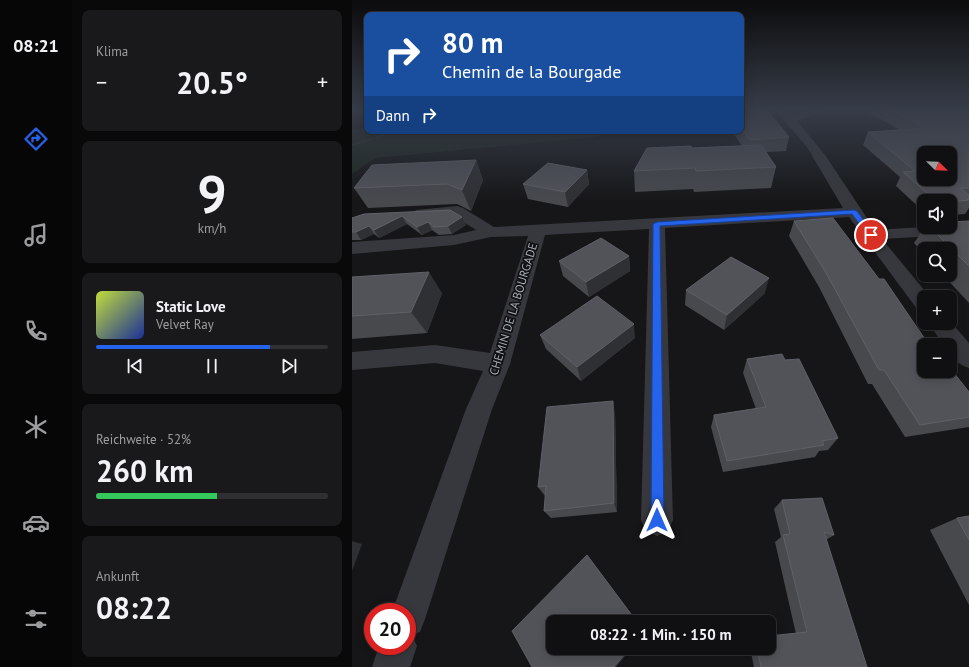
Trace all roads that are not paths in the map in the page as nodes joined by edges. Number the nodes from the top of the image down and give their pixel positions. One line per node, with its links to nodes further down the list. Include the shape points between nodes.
1 (810, 140): 2 (street)
2 (854, 212): 4 (street, CHEMIN DE LA BOURGADE); 8 (street)
3 (404, 213): 7 (street, via 457,211)
4 (657, 224): 6 (street, CHEMIN DE LA BOURGADE); 15 (street)
5 (969, 229): 8 (street)
6 (538, 230): 7 (street); 14 (street, CHEMIN DE LA BOURGADE)
7 (491, 232): 9 (street, via 454,240)
8 (871, 235): 10 (street)
9 (352, 248)
10 (917, 295)
11 (945, 330): 12 (street)
12 (969, 359)
13 (352, 360): 14 (street, via 435,354)
14 (498, 364): 16 (street, CHEMIN DE LA BOURGADE, via 479,409)
15 (657, 520)
16 (412, 603)
17 (395, 655): 18 (street)
18 (391, 667)

